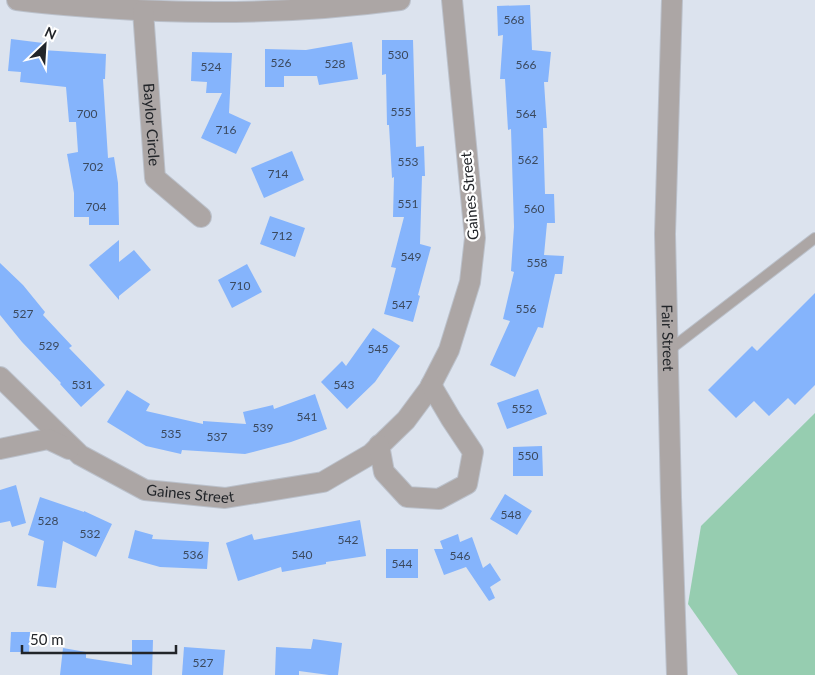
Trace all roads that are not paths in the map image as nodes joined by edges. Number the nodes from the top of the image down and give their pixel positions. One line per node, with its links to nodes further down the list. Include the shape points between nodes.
1 (17, 0): 5 (street)
2 (400, 0): 5 (street, via 274,11)
3 (452, 0): 10 (street, Gaines Street, via 475,238 470,282 449,350)
4 (672, 0): 8 (street, Fair Street, via 665,234)
5 (142, 11): 6 (street, Baylor Circle, via 155,178)
6 (201, 217)
7 (815, 238): 8 (lane)
8 (667, 352): 14 (street, Fair Street)
9 (0, 377): 13 (street, Gaines Street)
10 (431, 385): 11 (street, Gaines Street, via 406,420); 11 (street, via 473,452 466,484 439,499 407,497 384,472)
11 (379, 446): 13 (street, Gaines Street, via 323,482 225,498 145,490)
12 (0, 449): 13 (street, via 48,439)
13 (80, 455)
14 (677, 675)

